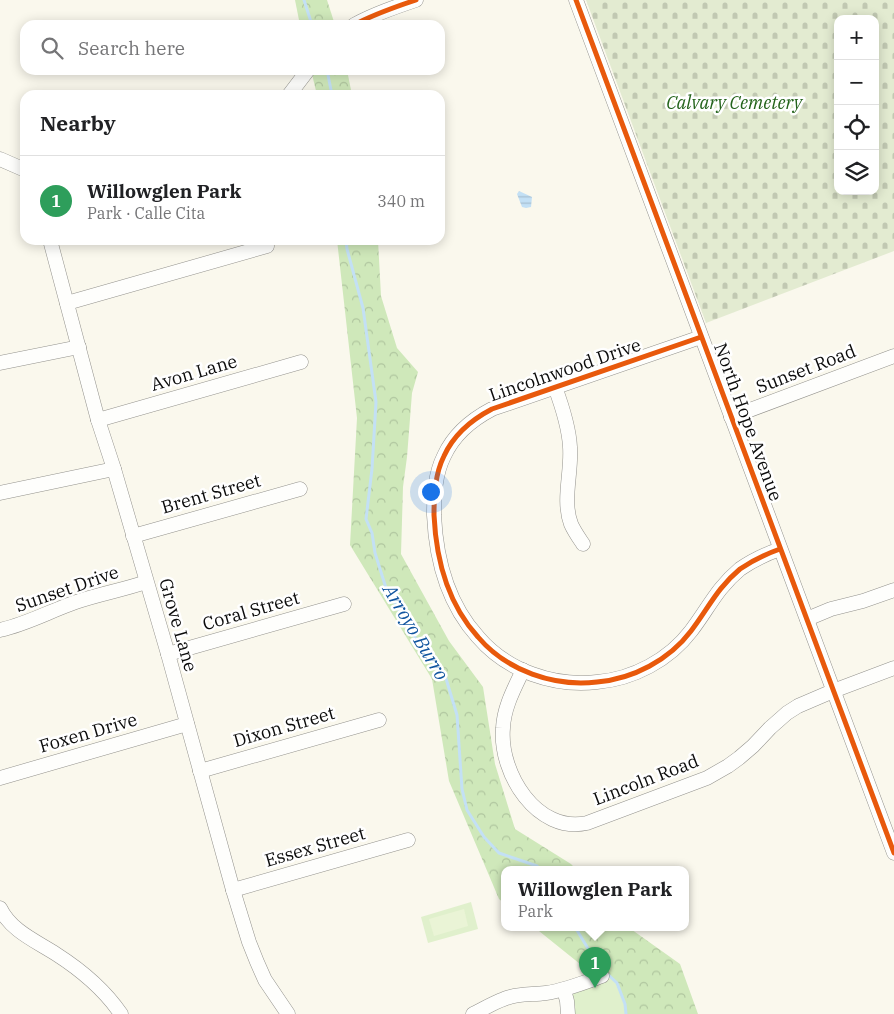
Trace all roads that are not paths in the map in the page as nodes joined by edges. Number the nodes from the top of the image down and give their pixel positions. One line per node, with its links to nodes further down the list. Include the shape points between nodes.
1 (416, 0): 3 (street)
2 (576, 0): 11 (street, North Hope Avenue)
3 (363, 20)
4 (304, 75): 5 (street)
5 (293, 90)
6 (0, 159): 7 (street)
7 (20, 168)
8 (51, 245): 10 (street, Grove Lane)
9 (267, 246): 10 (street)
10 (67, 303): 12 (street, Grove Lane)
11 (701, 337): 16 (street, Lincolnwood Drive); 17 (street, North Hope Avenue)
12 (79, 347): 15 (street); 18 (street, Grove Lane)
13 (894, 356): 17 (street, Sunset Road)
14 (301, 362): 18 (street, Avon Lane)
15 (0, 363)
16 (555, 388): 23 (street, via 570,448 569,518); 32 (street, Lincolnwood Drive, via 480,415 459,433 444,456 435,481 435,527 442,571 450,593 478,638)
17 (731, 417): 24 (street, North Hope Avenue)
18 (98, 420): 19 (street, Grove Lane)
19 (114, 469): 21 (street); 22 (street, Grove Lane)
20 (300, 489): 22 (street, Brent Street)
21 (0, 492)
22 (133, 536): 25 (street, Grove Lane)
23 (583, 544)
24 (780, 549): 28 (street, North Hope Avenue); 32 (street, Lincolnwood Drive, via 756,558 740,570 725,583 681,642 636,673 617,679 578,683 558,681)
25 (146, 582): 29 (street, Sunset Drive); 30 (street, Grove Lane)
26 (894, 590): 28 (street)
27 (344, 604): 30 (street, Coral Street)
28 (806, 619): 33 (street, North Hope Avenue)
29 (0, 630)
30 (168, 654): 35 (street, Grove Lane)
31 (894, 668): 33 (street, Lincoln Road)
32 (523, 670): 33 (street, Lincoln Road, via 504,715 502,741 507,765 527,799 552,819 572,824 588,823 707,778 739,758 787,713)
33 (833, 691): 38 (street, North Hope Avenue)
34 (379, 720): 36 (street, Dixon Street)
35 (187, 724): 36 (street, Grove Lane); 37 (street, Foxen Drive)
36 (200, 771): 41 (street, Grove Lane)
37 (0, 778)
38 (891, 833): 40 (street, North Hope Avenue)
39 (408, 840): 41 (street, Essex Street)
40 (894, 853)
41 (233, 890): 46 (street, Grove Lane, via 257,962)
42 (0, 908): 45 (street, via 16,929 86,976)
43 (602, 976): 44 (street)
44 (564, 990): 47 (street, via 505,998); 48 (street)
45 (120, 1014)
46 (288, 1014)
47 (473, 1014)
48 (568, 1014)

